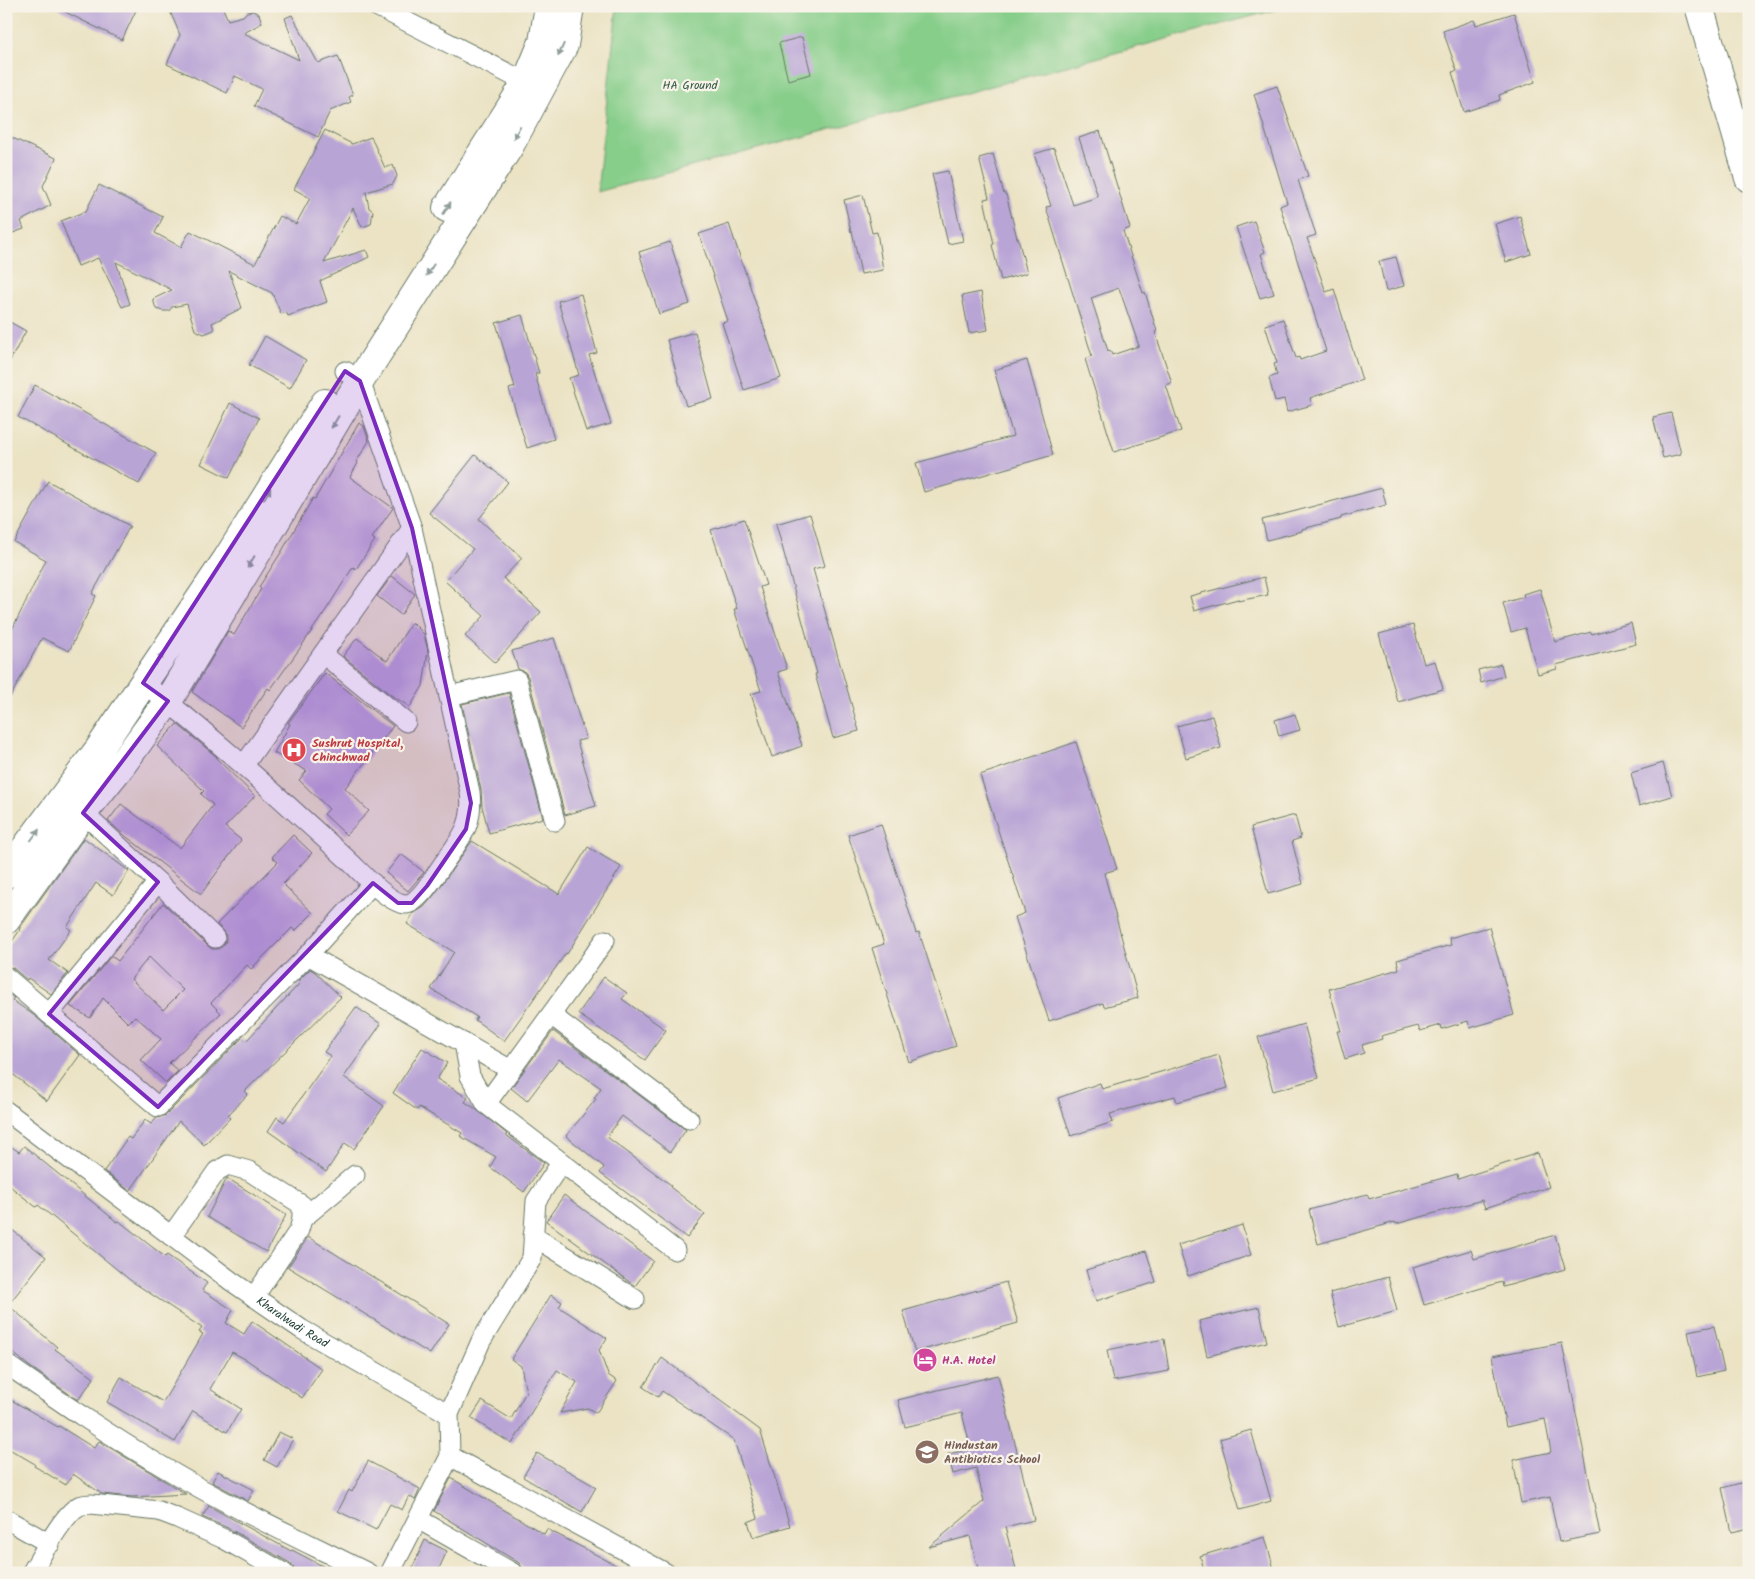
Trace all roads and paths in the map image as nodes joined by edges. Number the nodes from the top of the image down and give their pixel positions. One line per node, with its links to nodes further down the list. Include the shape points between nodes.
1 (376, 6): 5 (street)
2 (549, 6): 5 (street)
3 (570, 6): 5 (street, one-way to 5, via 564,46)
4 (1699, 6): 6 (street)
5 (533, 86): 7 (street)
6 (1749, 178)
7 (352, 376): 8 (street); 10 (street, one-way to 7); 12 (street, one-way to 12)
8 (412, 528): 9 (street); 11 (street)
9 (323, 654): 13 (street); 14 (street)
10 (143, 682): 12 (street); 17 (street, one-way to 10, via 99,749)
11 (449, 696): 16 (street, via 517,680); 19 (street, via 471,803 466,829 412,903 398,903)
12 (168, 701): 14 (street); 15 (street)
13 (406, 722)
14 (244, 765): 19 (street)
15 (83, 813): 18 (street); 20 (street)
16 (555, 821)
17 (6, 874)
18 (158, 882): 21 (street); 25 (street)
19 (373, 884): 23 (street)
20 (6, 920)
21 (215, 938)
22 (605, 940): 26 (street)
23 (308, 955): 25 (street, via 158,1107); 27 (street)
24 (6, 977): 25 (street)
25 (49, 1014)
26 (551, 1015): 28 (street); 31 (street)
27 (464, 1043): 28 (street); 29 (street, via 470,1076)
28 (511, 1070): 29 (street)
29 (486, 1104): 32 (street)
30 (6, 1111): 35 (street, Kharalwadi Road)
31 (689, 1119)
32 (562, 1163): 36 (street, via 536,1201); 37 (street)
33 (355, 1175): 34 (street)
34 (302, 1219): 35 (street, via 302,1205 249,1171 228,1165 217,1171); 38 (street, via 299,1230)
35 (172, 1236): 38 (street, Kharalwadi Road)
36 (533, 1236): 39 (street); 41 (street, via 532,1258 481,1341)
37 (675, 1250)
38 (254, 1297): 41 (street, Kharalwadi Road, via 301,1329)
39 (635, 1299)
40 (6, 1364): 48 (street, via 164,1468 267,1524)
41 (449, 1414): 42 (street)
42 (450, 1456): 44 (street); 51 (street)
43 (6, 1519): 45 (street)
44 (418, 1519): 49 (street); 50 (street)
45 (50, 1544): 46 (street); 47 (street, via 64,1521 80,1506 91,1504 159,1511 224,1539)
46 (31, 1573)
47 (284, 1573)
48 (368, 1573)
49 (390, 1573)
50 (513, 1573)
51 (666, 1573)

